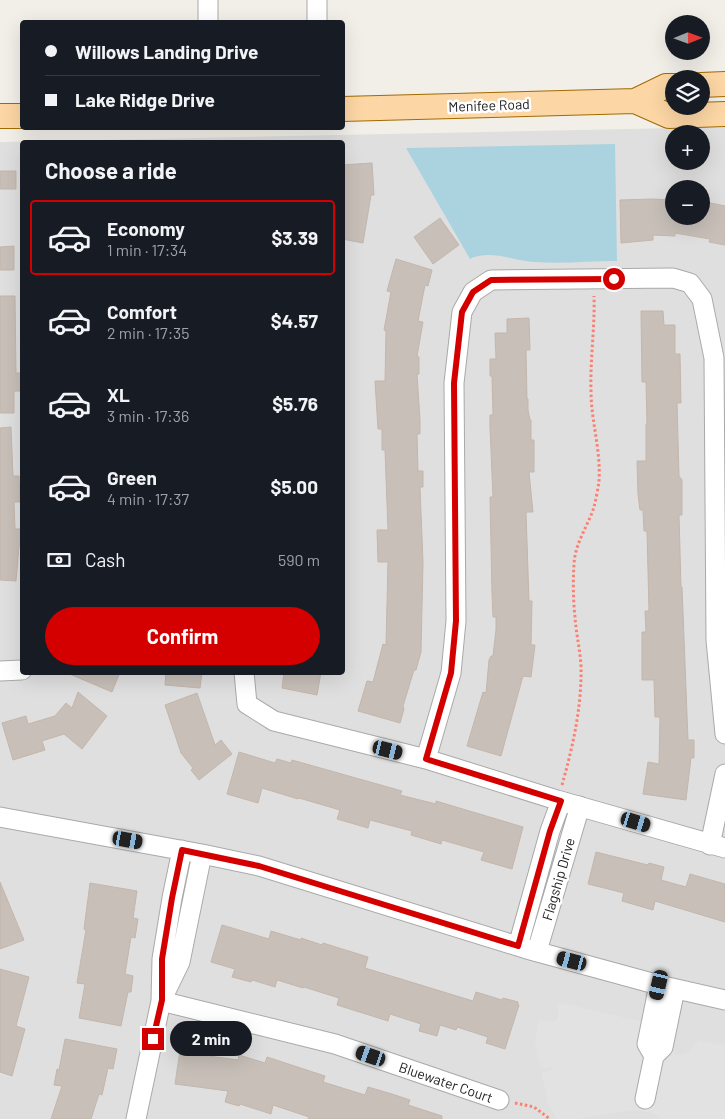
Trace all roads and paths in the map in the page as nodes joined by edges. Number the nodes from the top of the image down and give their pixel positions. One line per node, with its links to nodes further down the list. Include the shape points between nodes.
1 (208, 0): 3 (street)
2 (317, 0): 4 (street)
3 (208, 20)
4 (317, 20)
5 (725, 84): 6 (main road)
6 (710, 85)
7 (665, 86): 8 (main road, Menifee Road)
8 (635, 101): 9 (main road, Menifee Road); 10 (main road, Menifee Road, via 669,116)
9 (345, 109)
10 (725, 114)
11 (0, 116): 12 (main road)
12 (20, 116)
13 (594, 279): 14 (street, via 673,278 690,283 702,299 714,358); 19 (street, via 491,280 473,292 462,312 454,383 456,621 451,673); 21 (path, via 591,391 599,474 594,507 574,561 581,690 572,750)
14 (720, 486): 18 (street, via 716,640)
15 (20, 670): 16 (street)
16 (0, 672)
17 (244, 675): 19 (street, via 247,704 274,721)
18 (725, 734)
19 (426, 759): 21 (street)
20 (725, 774): 24 (street)
21 (559, 800): 22 (street); 27 (street, Flagship Drive)
22 (580, 806): 24 (street); 28 (street, Flagship Drive)
23 (0, 818): 25 (street)
24 (718, 846)
25 (182, 850): 26 (street); 30 (street, via 162,959)
26 (202, 854): 27 (street, via 259,866); 30 (street, via 180,962)
27 (518, 946): 28 (street)
28 (537, 951): 29 (street)
29 (667, 987): 31 (street); 32 (street, via 663,1047 654,1056)
30 (162, 1000): 33 (street, Bluewater Court, via 335,1044); 34 (street)
31 (725, 1000)
32 (645, 1099)
33 (499, 1100): 35 (path, via 534,1107)
34 (136, 1119)
35 (550, 1119)

